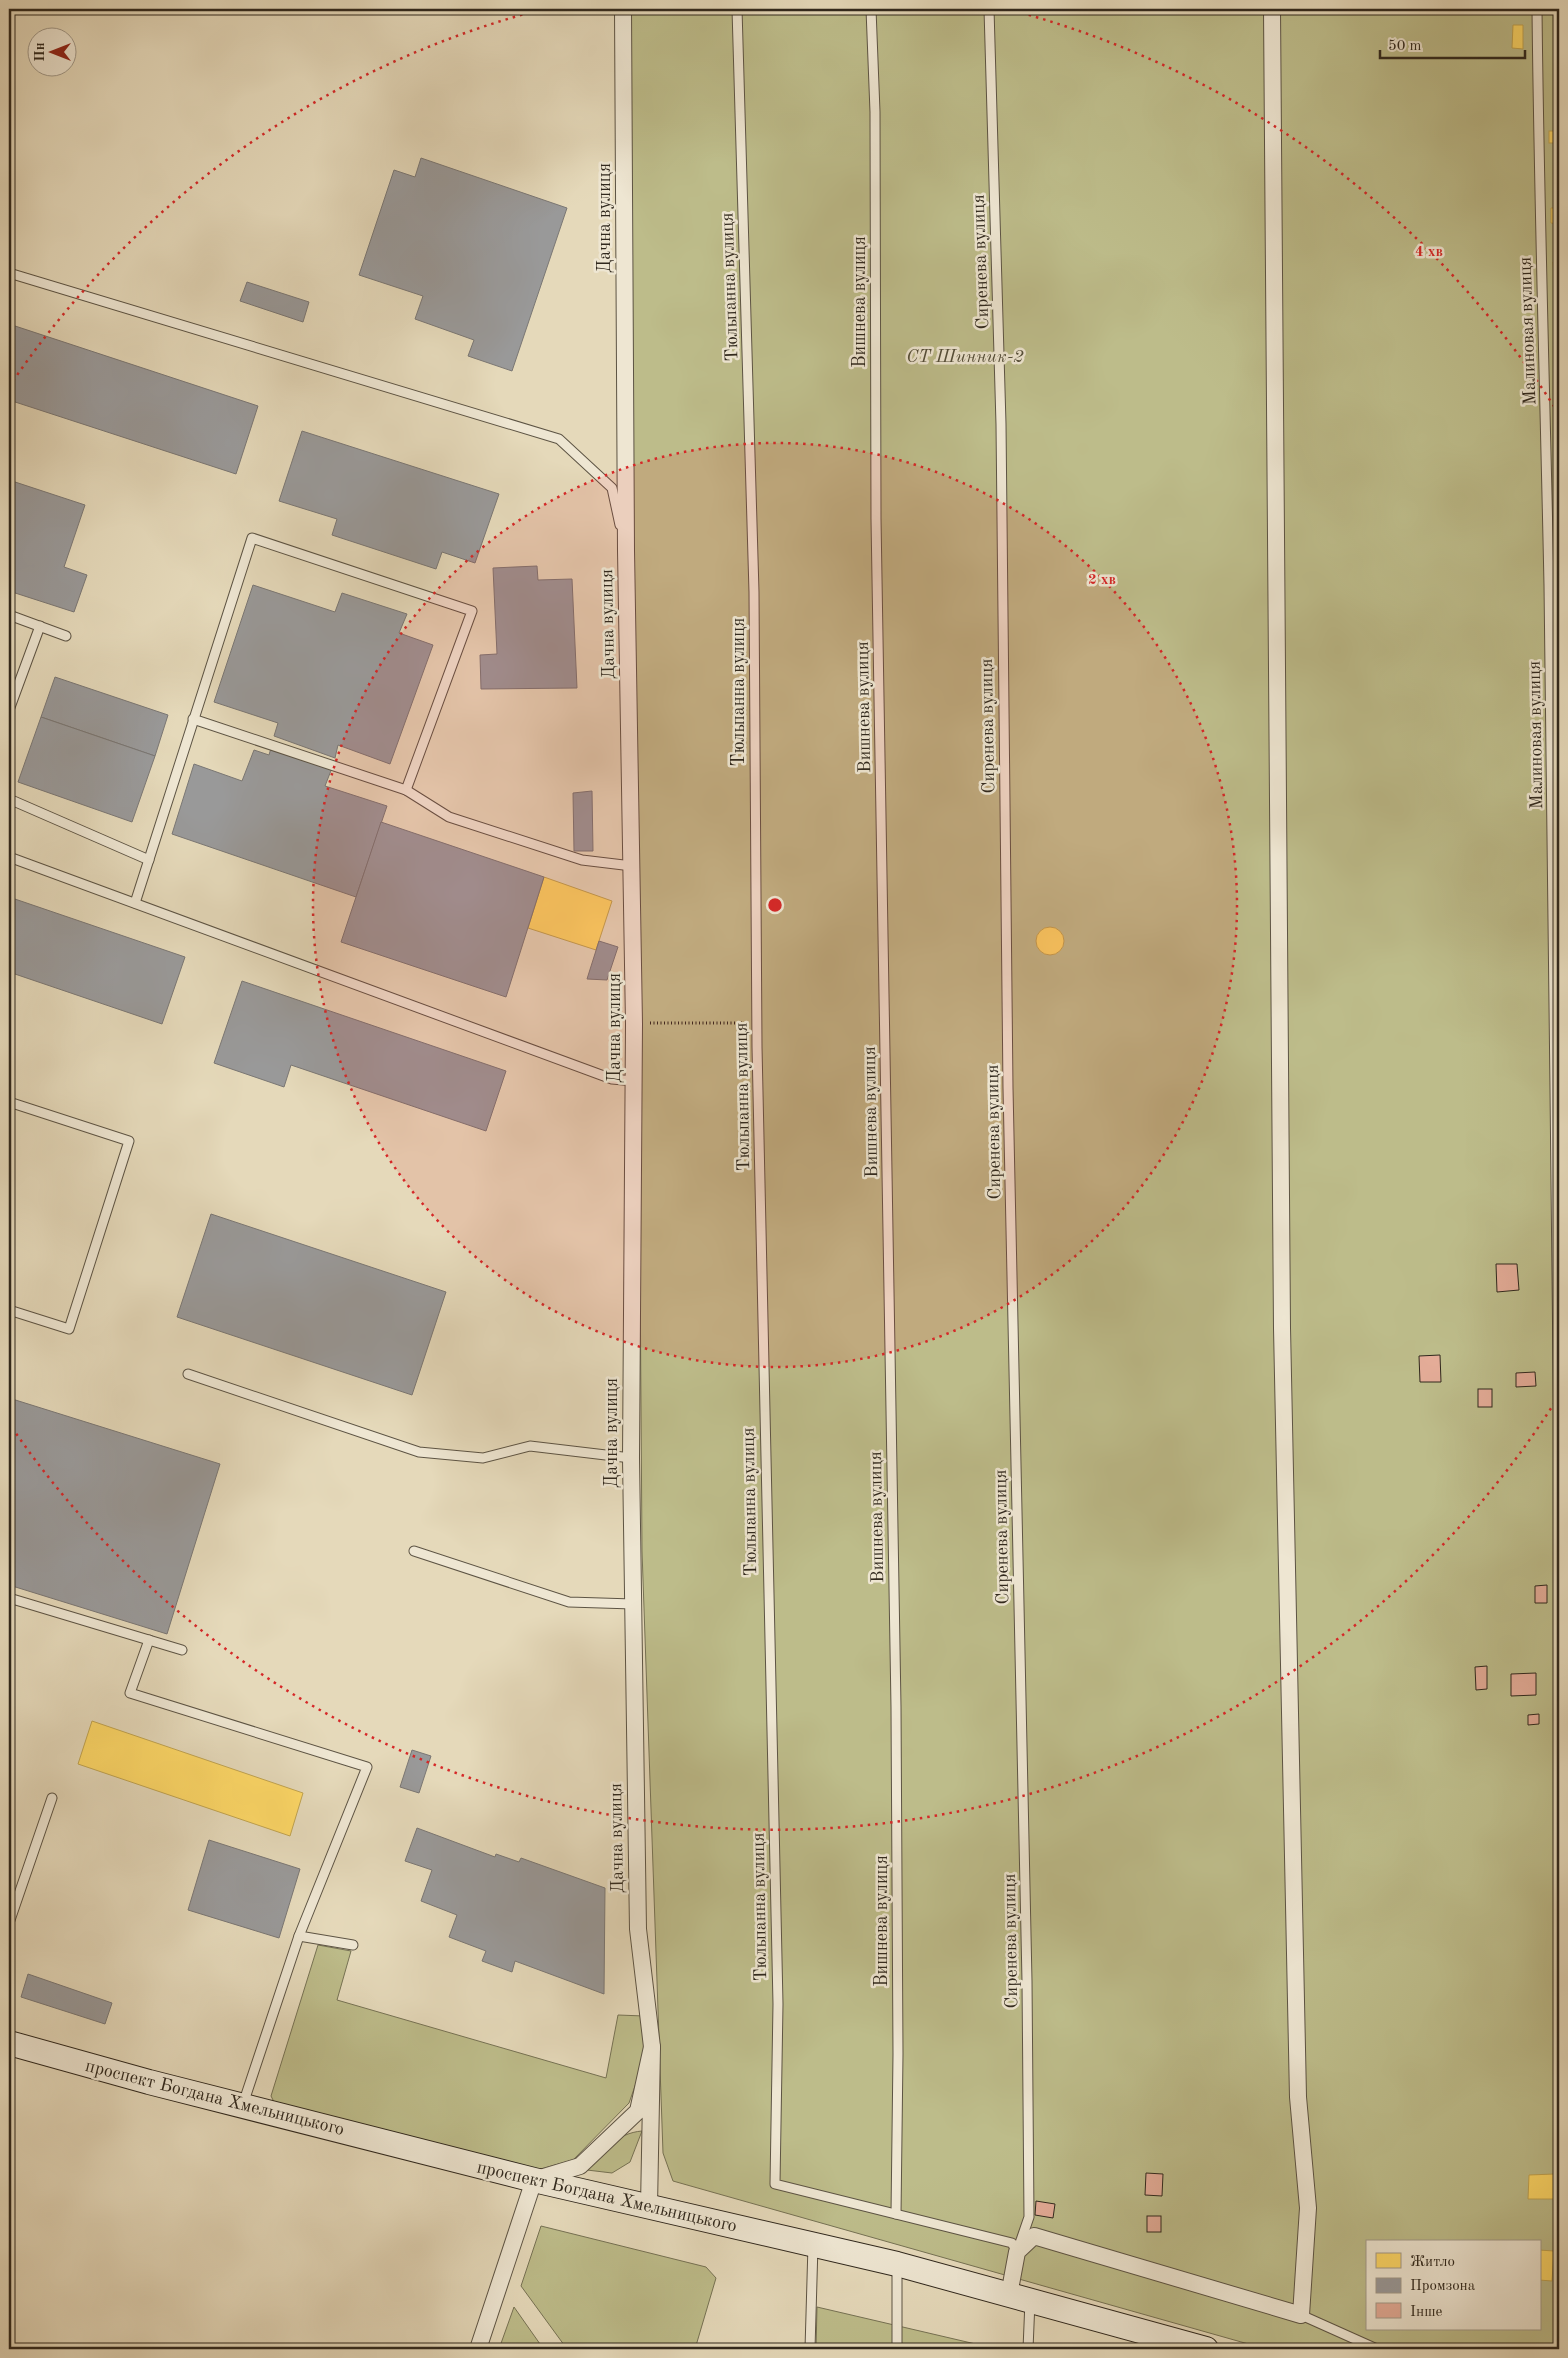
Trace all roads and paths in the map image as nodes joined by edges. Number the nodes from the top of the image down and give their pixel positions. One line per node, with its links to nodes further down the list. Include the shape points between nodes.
1 (623, 9): 8 (street, Дачна вулиця)
2 (737, 9): 20 (lane, Тюльпанна вулиця, via 754,592)
3 (871, 9): 42 (lane, Вишнева вулиця, via 875,112 876,519 896,1707)
4 (989, 9): 44 (lane, Сиренева вулиця, via 1001,424 1008,1088 1028,2001 1029,2217)
5 (1272, 9): 47 (street, via 1282,1328 1298,2097 1308,2208)
6 (1537, 9): 27 (lane, Малиновая вулиця, via 1555,987)
7 (9, 273): 8 (lane, via 560,439 612,488)
8 (626, 551): 18 (street, Дачна вулиця)
9 (9, 615): 10 (lane)
10 (40, 626): 11 (lane); 12 (lane)
11 (66, 636)
12 (9, 710)
13 (193, 719): 14 (lane); 14 (lane, via 252,538 472,611); 17 (lane)
14 (406, 790): 18 (lane, via 449,817 582,860)
15 (9, 799): 17 (lane)
16 (9, 857): 19 (lane)
17 (148, 860): 19 (lane)
18 (632, 866): 21 (street, Дачна вулиця)
19 (135, 903): 22 (lane, via 612,1079)
20 (757, 1023): 21 (path); 42 (lane, Тюльпанна вулиця, via 778,2004 775,2184)
21 (634, 1024): 22 (street, Дачна вулиця)
22 (634, 1081): 26 (street, Дачна вулиця)
23 (9, 1102): 24 (lane, via 129,1141 69,1329)
24 (9, 1310)
25 (188, 1374): 26 (lane, via 419,1452 483,1458 530,1446)
26 (631, 1458): 30 (street, Дачна вулиця)
27 (1559, 1462)
28 (414, 1552): 30 (lane, via 569,1602)
29 (9, 1598): 31 (lane)
30 (633, 1604): 38 (street, Дачна вулиця, via 638,1929)
31 (150, 1640): 32 (lane); 35 (lane, via 130,1693 367,1768)
32 (182, 1650)
33 (52, 1798): 34 (lane)
34 (9, 1923)
35 (299, 1936): 36 (lane); 39 (lane)
36 (353, 1945)
37 (9, 2043): 39 (main road, проспект Богдана Хмельницького)
38 (652, 2047): 40 (street, via 638,2111 580,2166); 41 (street)
39 (243, 2105): 40 (main road, проспект Богдана Хмельницького)
40 (534, 2180): 41 (main road, проспект Богдана Хмельницького); 48 (street)
41 (649, 2206): 43 (main road, проспект Богдана Хмельницького)
42 (896, 2214): 44 (lane, via 1012,2243)
43 (813, 2244): 45 (main road, проспект Богдана Хмельницького); 49 (lane)
44 (1017, 2252): 46 (street); 47 (street, via 1034,2236)
45 (897, 2264): 46 (main road, проспект Богдана Хмельницького); 50 (lane)
46 (1019, 2298): 51 (lane); 52 (main road, проспект Богдана Хмельницького)
47 (1301, 2315): 53 (lane)
48 (478, 2349)
49 (810, 2349)
50 (897, 2349)
51 (1028, 2349)
52 (1206, 2349)
53 (1377, 2349)

